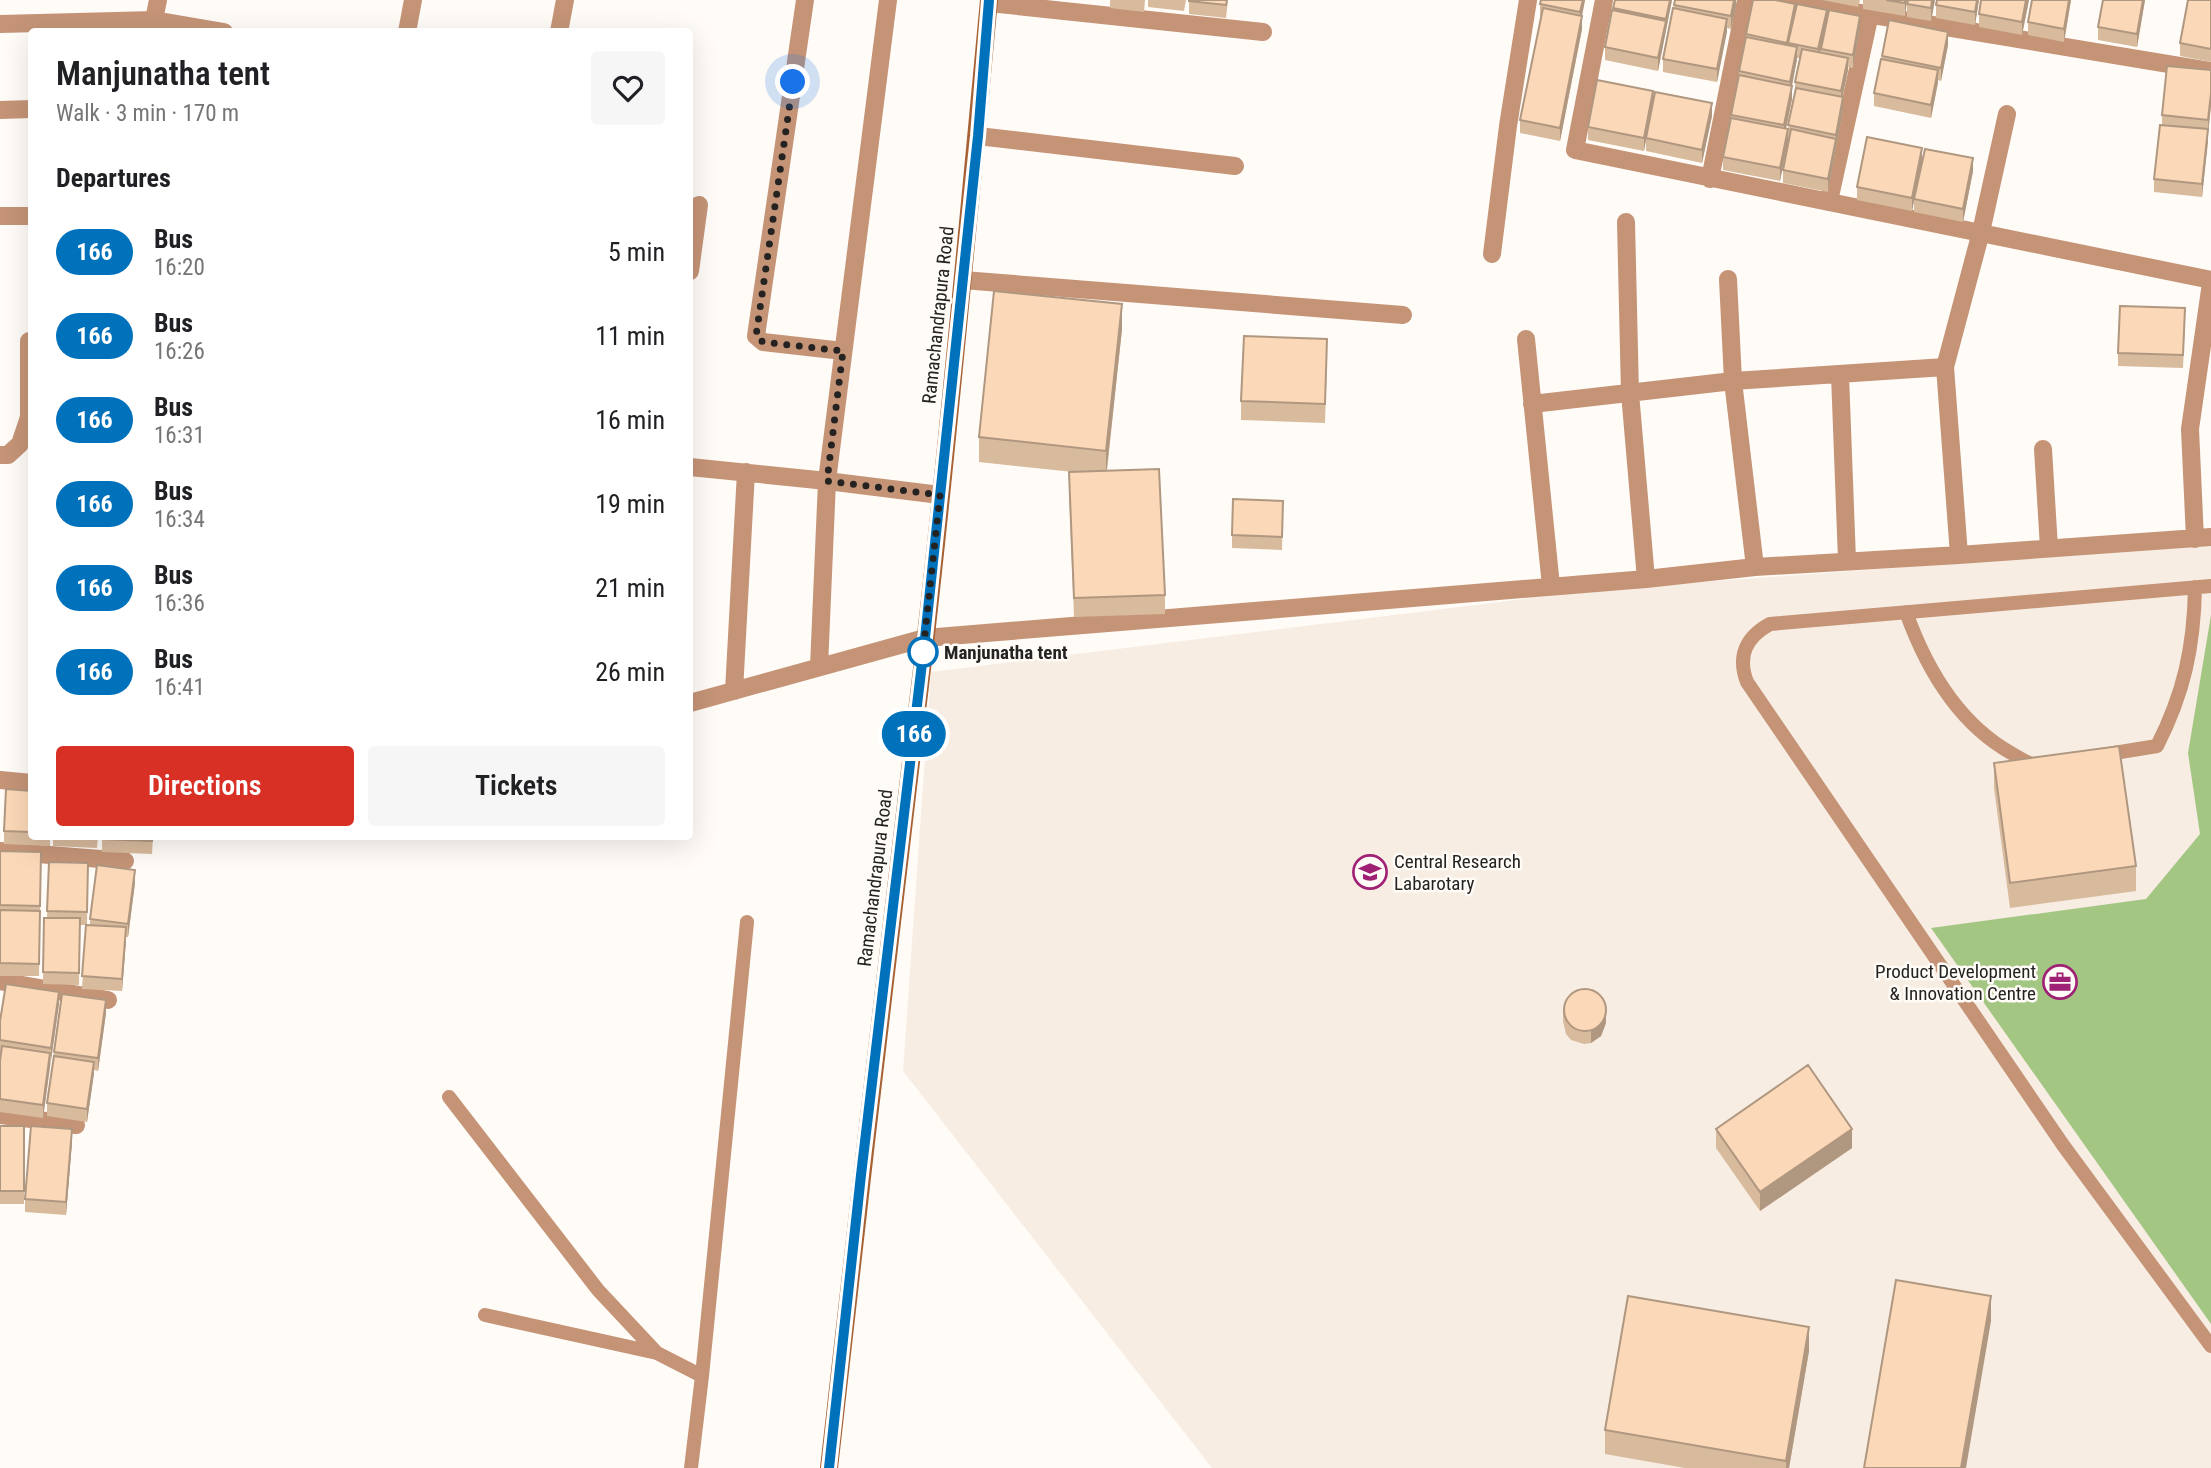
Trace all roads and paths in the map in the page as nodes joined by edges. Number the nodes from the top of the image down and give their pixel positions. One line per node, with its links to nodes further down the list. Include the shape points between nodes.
1 (158, 0): 12 (street)
2 (413, 0): 15 (street)
3 (565, 0): 16 (street)
4 (805, 0): 38 (street, via 756,336 763,342)
5 (888, 0): 38 (street)
6 (1528, 0): 32 (street)
7 (1604, 0): 24 (street, via 1575,150)
8 (1746, 0): 24 (street)
9 (1782, 0): 11 (street)
10 (989, 1): 17 (street); 22 (street, Ramachandrapura Road)
11 (1870, 14): 18 (street); 25 (street)
12 (154, 20): 13 (street); 14 (street)
13 (0, 23)
14 (201, 28)
15 (408, 28)
16 (560, 28)
17 (1263, 32)
18 (2211, 71)
19 (28, 109): 20 (street)
20 (0, 110)
21 (2007, 114): 30 (street)
22 (978, 136): 23 (street); 34 (street, Ramachandrapura Road)
23 (1235, 166)
24 (1710, 178): 25 (street)
25 (1829, 201): 30 (street)
26 (699, 205): 31 (street)
27 (0, 216): 28 (street)
28 (28, 216)
29 (1626, 222): 42 (street)
30 (1981, 232): 35 (street); 39 (street)
31 (693, 249)
32 (1492, 254)
33 (1728, 279): 41 (street)
34 (963, 280): 36 (street); 50 (street, Ramachandrapura Road)
35 (2211, 281): 51 (street, via 2190,429)
36 (1403, 315)
37 (1526, 339): 43 (street)
38 (843, 351): 49 (street)
39 (1945, 367): 40 (street); 53 (street)
40 (1840, 375): 41 (street); 54 (street)
41 (1733, 381): 42 (street); 55 (street)
42 (1630, 393): 43 (street); 56 (street)
43 (1532, 404): 57 (street)
44 (28, 420): 46 (street, via 20,444 8,455)
45 (2043, 449): 52 (street)
46 (0, 455)
47 (693, 467): 48 (street)
48 (746, 472): 49 (street); 63 (street)
49 (827, 481): 50 (street); 62 (street)
50 (940, 495): 61 (street, Ramachandrapura Road)
51 (2203, 538): 52 (street)
52 (2049, 548): 53 (street)
53 (1959, 555): 54 (street)
54 (1847, 560): 55 (street)
55 (1755, 566): 56 (street)
56 (1646, 579): 57 (street)
57 (1550, 586): 61 (street)
58 (2211, 586): 59 (lane)
59 (2195, 587): 60 (lane); 65 (lane, via 2189,659 2180,694 2157,746)
60 (1906, 612): 66 (lane, via 1927,664 1960,710 2006,750 2033,766); 78 (lane, via 1770,624 1749,639 1744,650 1747,682 2063,1145)
61 (925, 638): 62 (street); 82 (street, Ramachandrapura Road)
62 (819, 667): 63 (street)
63 (734, 691): 64 (street)
64 (693, 702)
65 (2088, 757)
66 (2061, 761)
67 (0, 780): 68 (street)
68 (28, 783)
69 (0, 851): 70 (street)
70 (125, 861)
71 (747, 922): 80 (lane)
72 (0, 981): 73 (street)
73 (108, 1000)
74 (449, 1097): 79 (lane, via 598,1290)
75 (0, 1115): 76 (street)
76 (76, 1125)
77 (485, 1315): 79 (lane)
78 (2211, 1346)
79 (657, 1353): 80 (lane)
80 (702, 1376): 81 (lane)
81 (691, 1468)
82 (829, 1468)

